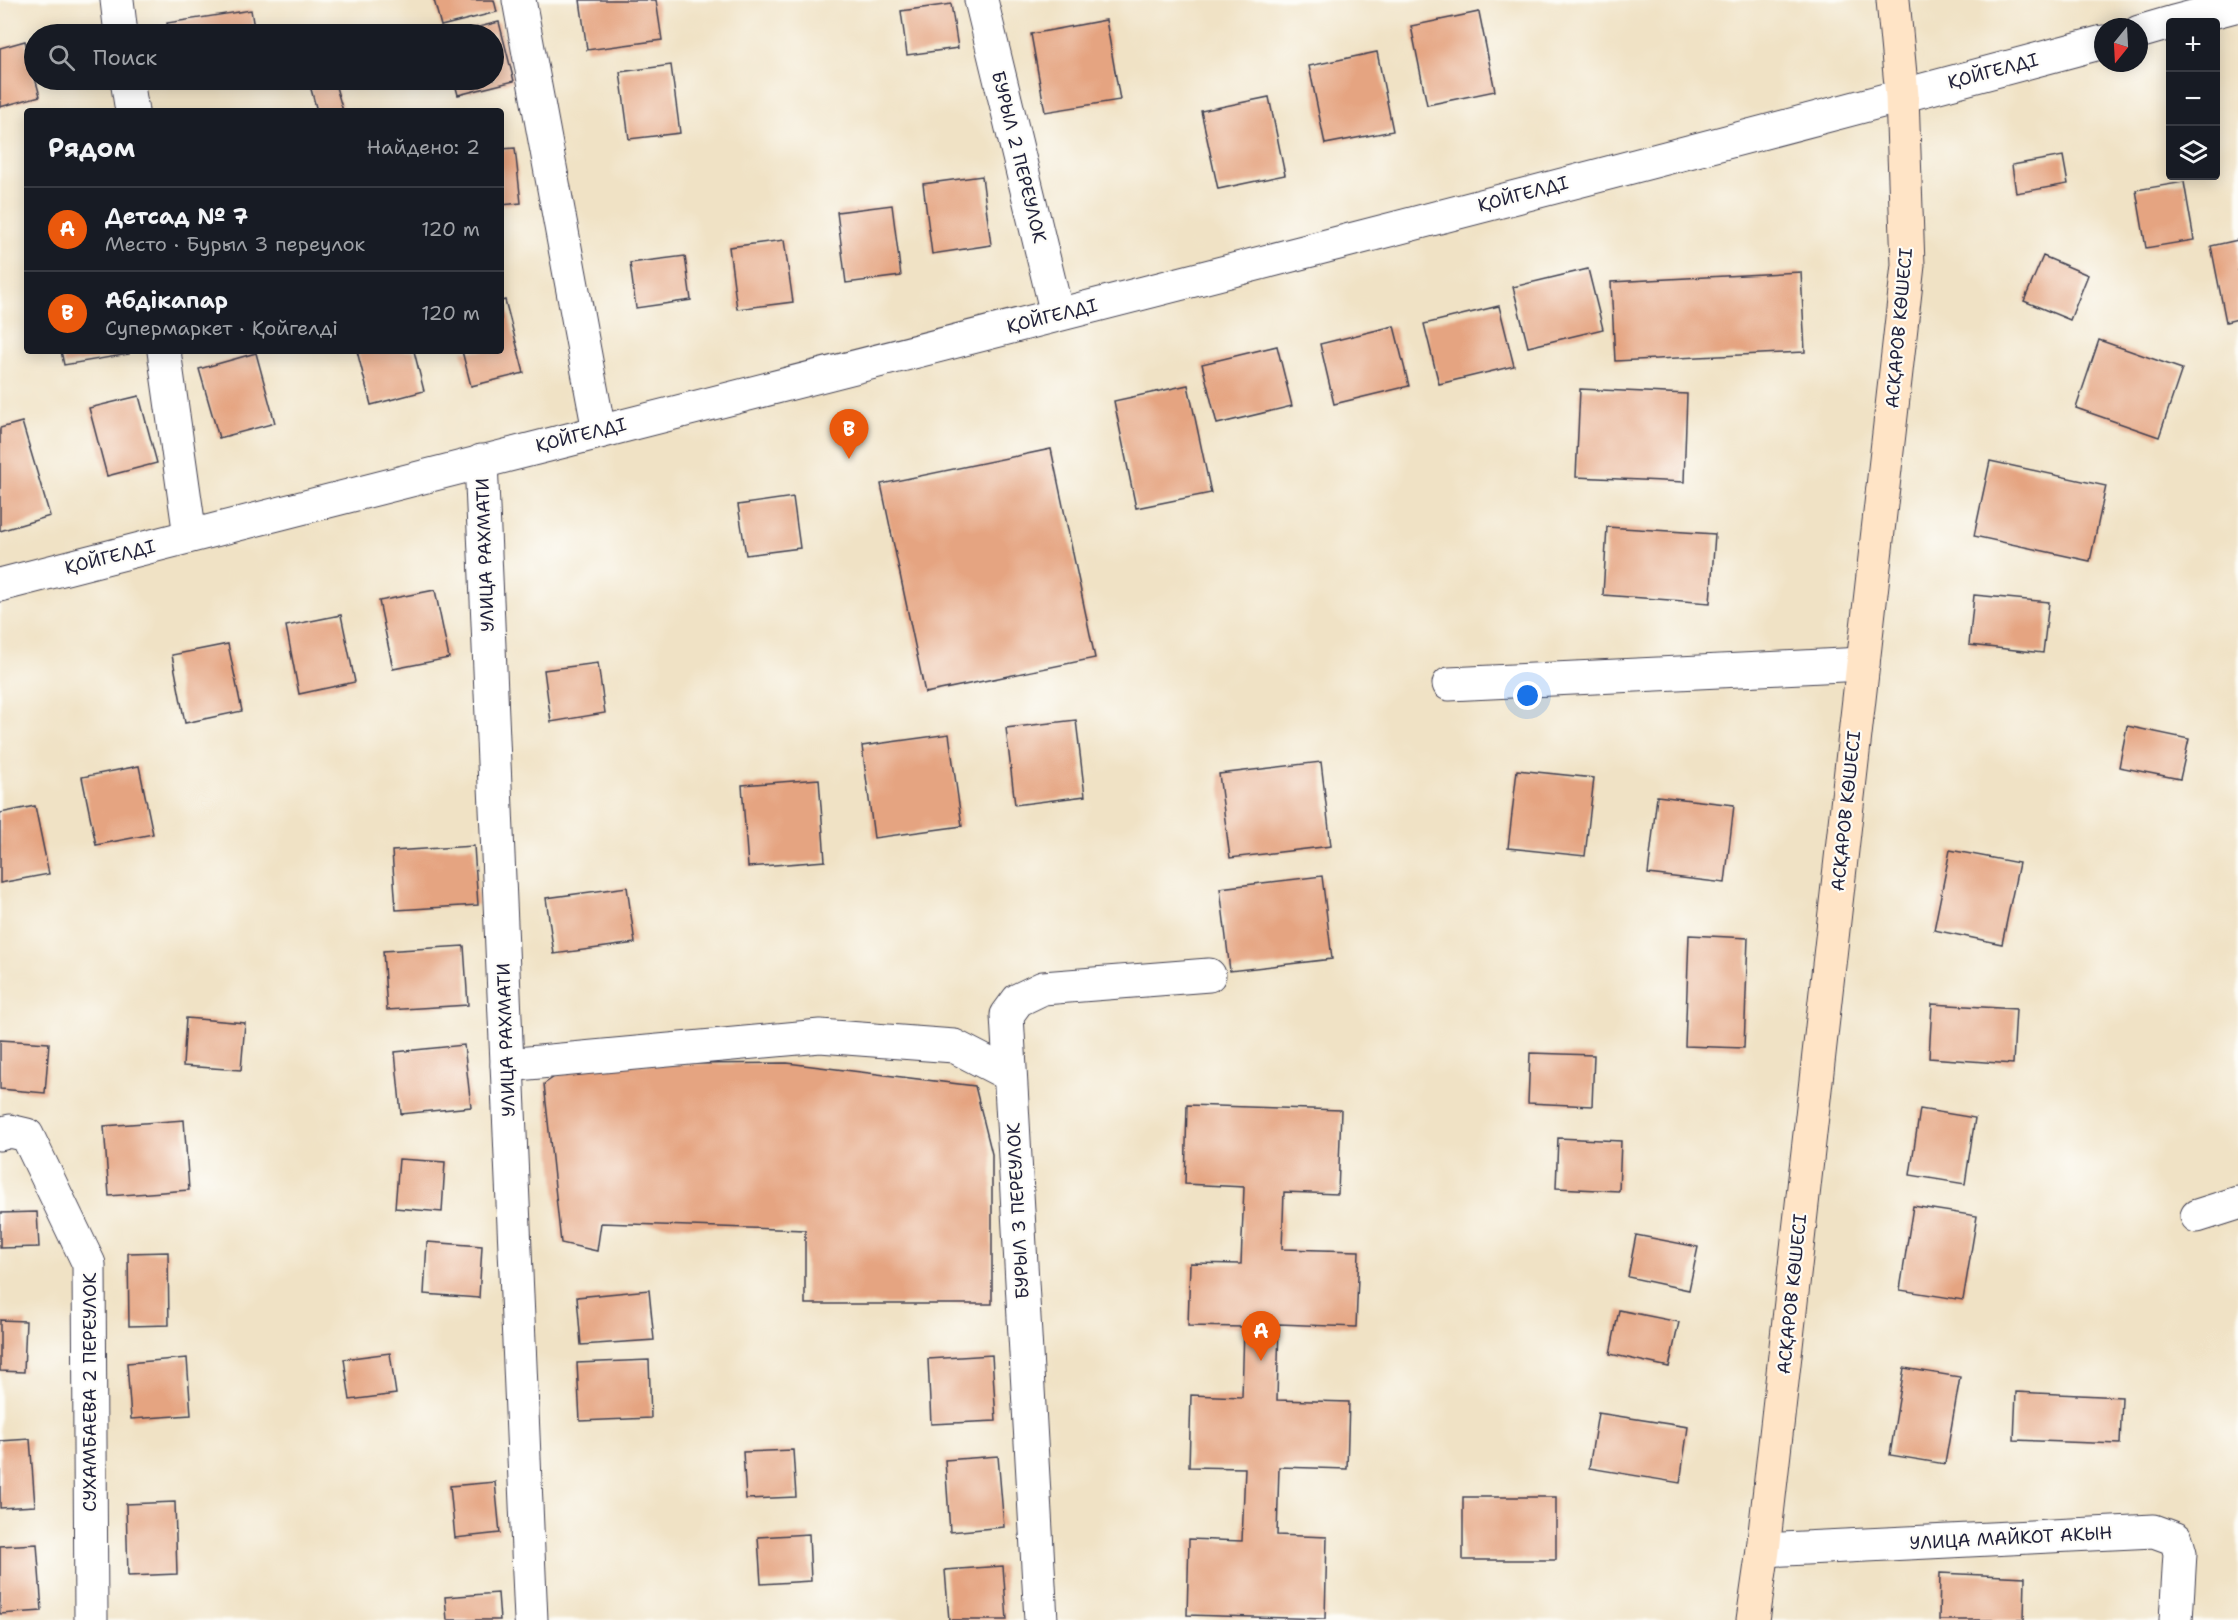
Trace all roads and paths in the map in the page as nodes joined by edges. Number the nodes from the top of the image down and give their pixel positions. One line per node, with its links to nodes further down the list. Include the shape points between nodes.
1 (117, 0): 7 (street)
2 (519, 0): 16 (street)
3 (981, 0): 14 (street, БУРЫЛ 2 ПЕРЕУЛОК)
4 (1893, 0): 12 (main road, АСҚАРОВ КӨШЕСІ)
5 (2238, 5): 6 (street)
6 (2190, 18)
7 (120, 24)
8 (2166, 25): 9 (street)
9 (2148, 30)
10 (2094, 44): 12 (street, ҚОЙГЕЛДІ)
11 (129, 90): 13 (street)
12 (1902, 96): 14 (street, ҚОЙГЕЛДІ); 20 (main road, АСҚАРОВ КӨШЕСІ, via 1908,265)
13 (132, 108)
14 (1057, 315): 16 (street, ҚОЙГЕЛДІ)
15 (164, 354): 18 (street)
16 (599, 431): 17 (street, ҚОЙГЕЛДІ)
17 (481, 461): 18 (street, ҚОЙГЕЛДІ); 23 (street, УЛИЦА РАХМАТИ)
18 (190, 536): 19 (street, ҚОЙГЕЛДІ)
19 (0, 585)
20 (1863, 663): 21 (street); 28 (main road, АСҚАРОВ КӨШЕСІ)
21 (1449, 684)
22 (1209, 975): 24 (street, БУРЫЛ 3 ПЕРЕУЛОК, via 1043,988 1018,1000 1007,1015)
23 (507, 1065): 24 (street, via 820,1036 954,1046); 30 (street, УЛИЦА РАХМАТИ)
24 (1010, 1075): 31 (street, БУРЫЛ 3 ПЕРЕУЛОК)
25 (0, 1134): 29 (street, СУХАМБАЕВА 2 ПЕРЕУЛОК, via 10,1131 27,1135 89,1264)
26 (2238, 1203): 27 (street)
27 (2197, 1216)
28 (1763, 1550): 32 (main road, АСҚАРОВ КӨШЕСІ); 33 (street, УЛИЦА МАЙКОТ АКЫН, via 2154,1531 2176,1539 2180,1553)
29 (91, 1620)
30 (531, 1620)
31 (1041, 1620)
32 (1753, 1620)
33 (2176, 1620)

